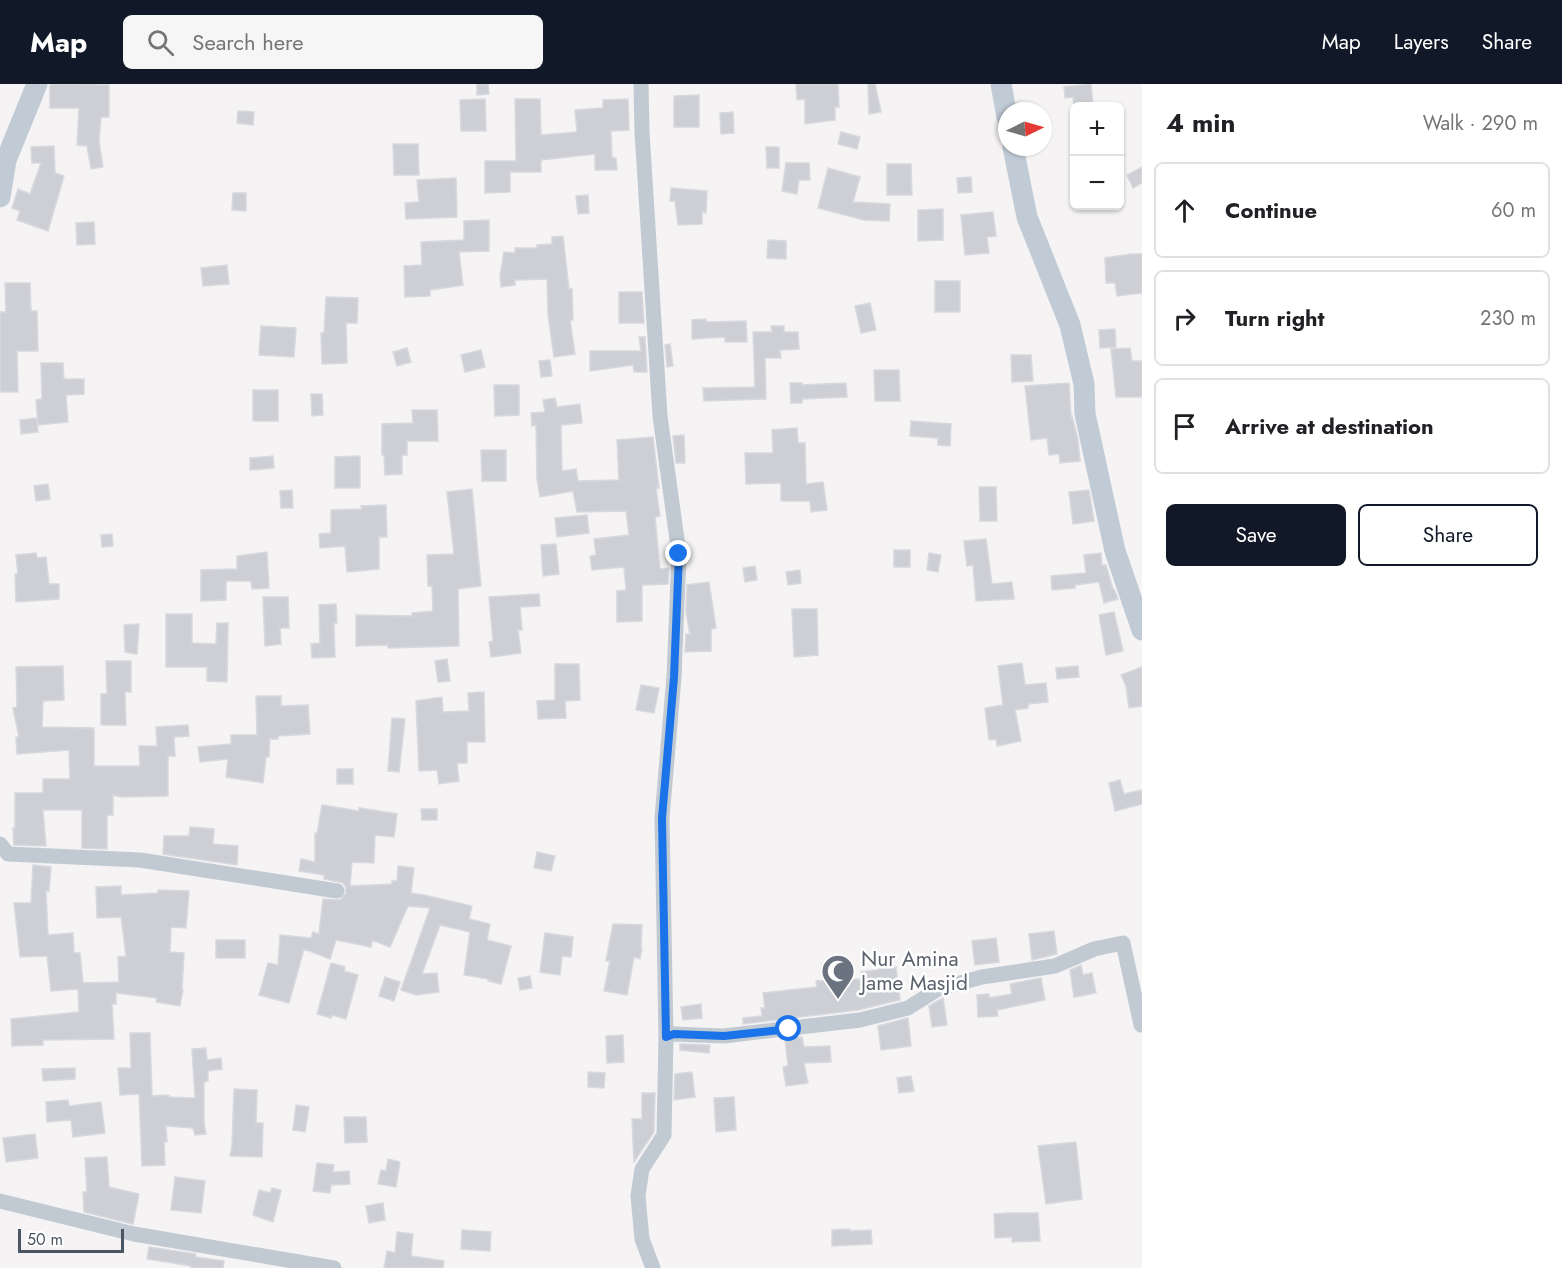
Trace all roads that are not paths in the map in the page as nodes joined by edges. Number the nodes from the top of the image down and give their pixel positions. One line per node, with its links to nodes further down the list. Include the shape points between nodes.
1 (37, 84): 6 (main road, via 6,160)
2 (641, 84): 11 (street, via 660,416 679,554 662,818)
3 (1000, 84): 4 (main road)
4 (1004, 102)
5 (1015, 156): 7 (main road, via 1027,217 1070,325 1115,551)
6 (0, 198)
7 (1142, 630)
8 (0, 844): 9 (street, via 8,854 140,860)
9 (337, 891)
10 (1141, 1025): 11 (street, via 1123,943 1094,949 1055,966 982,977 938,989 908,1008 860,1020 724,1036)
11 (666, 1037): 14 (street, via 664,1135 642,1168 638,1196 642,1239)
12 (0, 1201): 13 (street, via 134,1234)
13 (334, 1268)
14 (654, 1268)

